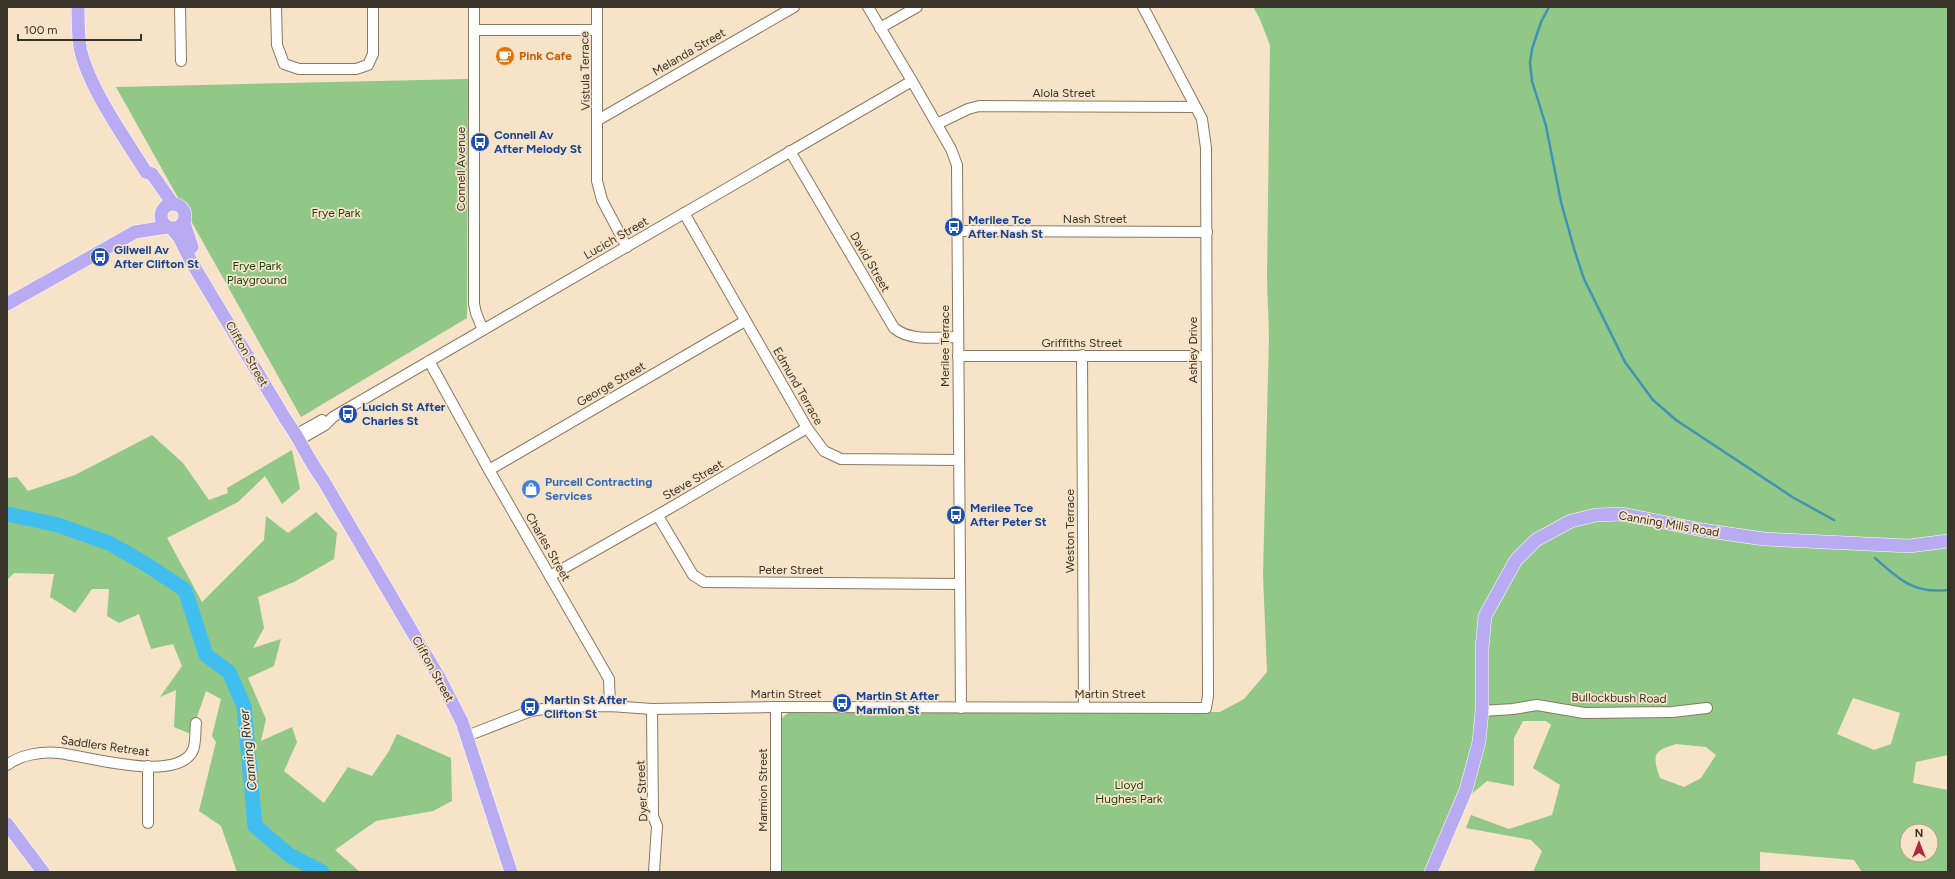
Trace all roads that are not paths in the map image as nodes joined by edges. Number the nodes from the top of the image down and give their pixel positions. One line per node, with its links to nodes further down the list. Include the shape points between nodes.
1 (78, 7): 20 (main road, via 78,30 92,81 146,172 145,178)
2 (180, 7): 14 (street)
3 (276, 7): 4 (street, via 276,46 284,64 299,69 356,69 368,65 373,54)
4 (373, 7)
5 (474, 7): 12 (street, Connell Avenue)
6 (597, 7): 13 (street, Vistula Terrace)
7 (794, 7): 17 (street, Melanda Street)
8 (868, 7): 11 (street, Merilee Terrace)
9 (917, 7): 11 (street)
10 (1144, 7): 16 (street, Ashley Drive)
11 (880, 28): 15 (street, Merilee Terrace)
12 (474, 30): 13 (street); 30 (street, Connell Avenue, via 474,304)
13 (597, 30): 17 (street, Vistula Terrace)
14 (181, 61)
15 (912, 80): 18 (street, Merilee Terrace); 19 (street, Lucich Street)
16 (1195, 107): 18 (street, Alola Street, via 979,106); 26 (street, Ashley Drive, via 1202,119 1206,148)
17 (598, 120): 27 (street, Vistula Terrace, via 597,181 602,200)
18 (936, 124): 24 (street, Merilee Terrace, via 957,165)
19 (790, 151): 21 (street, Lucich Street); 31 (street, David Street, via 894,328 915,337)
20 (166, 209): 22 (main road, via 183,209); 23 (main road, via 162,221); 25 (main road, via 141,224)
21 (684, 213): 27 (street, Lucich Street); 29 (street, Edmund Terrace)
22 (184, 223): 23 (main road, via 178,228); 37 (main road, Clifton Street, via 189,241 201,263)
23 (169, 227): 25 (main road); 37 (main road, Clifton Street, via 183,244 286,420)
24 (958, 231): 26 (street, Nash Street); 31 (street, Merilee Terrace)
25 (135, 232): 28 (main road)
26 (1207, 232): 34 (street, Ashley Drive)
27 (627, 247): 30 (street, Lucich Street)
28 (7, 304)
29 (745, 321): 36 (street, Edmund Terrace); 39 (street, George Street)
30 (483, 330): 35 (street, Lucich Street)
31 (958, 337): 33 (street, Merilee Terrace)
32 (1082, 355): 33 (street, Griffiths Street); 34 (street, Griffiths Street); 46 (street, Weston Terrace)
33 (958, 356): 38 (street, Merilee Terrace)
34 (1206, 356): 48 (street, Ashley Drive)
35 (430, 361): 37 (street, Lucich Street, via 333,417 323,420); 39 (street, Charles Street)
36 (807, 428): 38 (street, Edmund Terrace, via 824,451 841,459); 40 (street, Steve Street)
37 (301, 436): 53 (main road, Clifton Street, via 323,480 440,679)
38 (959, 460): 43 (street, Merilee Terrace)
39 (489, 470): 42 (street, Charles Street)
40 (658, 516): 42 (street, Steve Street); 43 (street, Peter Street, via 693,575 704,582)
41 (1948, 541): 51 (main road, Canning Mills Road, via 1909,546 1764,539 1622,514 1596,515 1571,521 1536,540 1516,560 1486,616 1482,648)
42 (550, 576): 44 (street, Charles Street, via 609,679)
43 (960, 584): 47 (street, Merilee Terrace)
44 (610, 706): 50 (street, Martin Street); 53 (street, Martin Street, via 556,707 531,711)
45 (776, 707): 47 (street, Martin Street); 50 (street, Martin Street); 61 (street, Marmion Street)
46 (1084, 707): 47 (street, Martin Street); 48 (street, Martin Street)
47 (961, 708)
48 (1206, 708)
49 (1707, 708): 51 (street, Bullockbush Road, via 1672,712 1584,713 1537,705)
50 (652, 709): 60 (street, Dyer Street, via 653,816 656,826)
51 (1482, 710): 62 (main road, Canning Mills Road, via 1474,767)
52 (196, 722): 55 (street, Saddlers Retreat, via 193,750 183,761 170,765)
53 (467, 736): 59 (main road, Clifton Street)
54 (7, 765): 55 (street, Saddlers Retreat, via 15,759 58,752 106,762)
55 (148, 766): 56 (street)
56 (148, 823)
57 (7, 824): 58 (main road)
58 (43, 872)
59 (511, 872)
60 (654, 872)
61 (776, 872)
62 (1432, 872)

